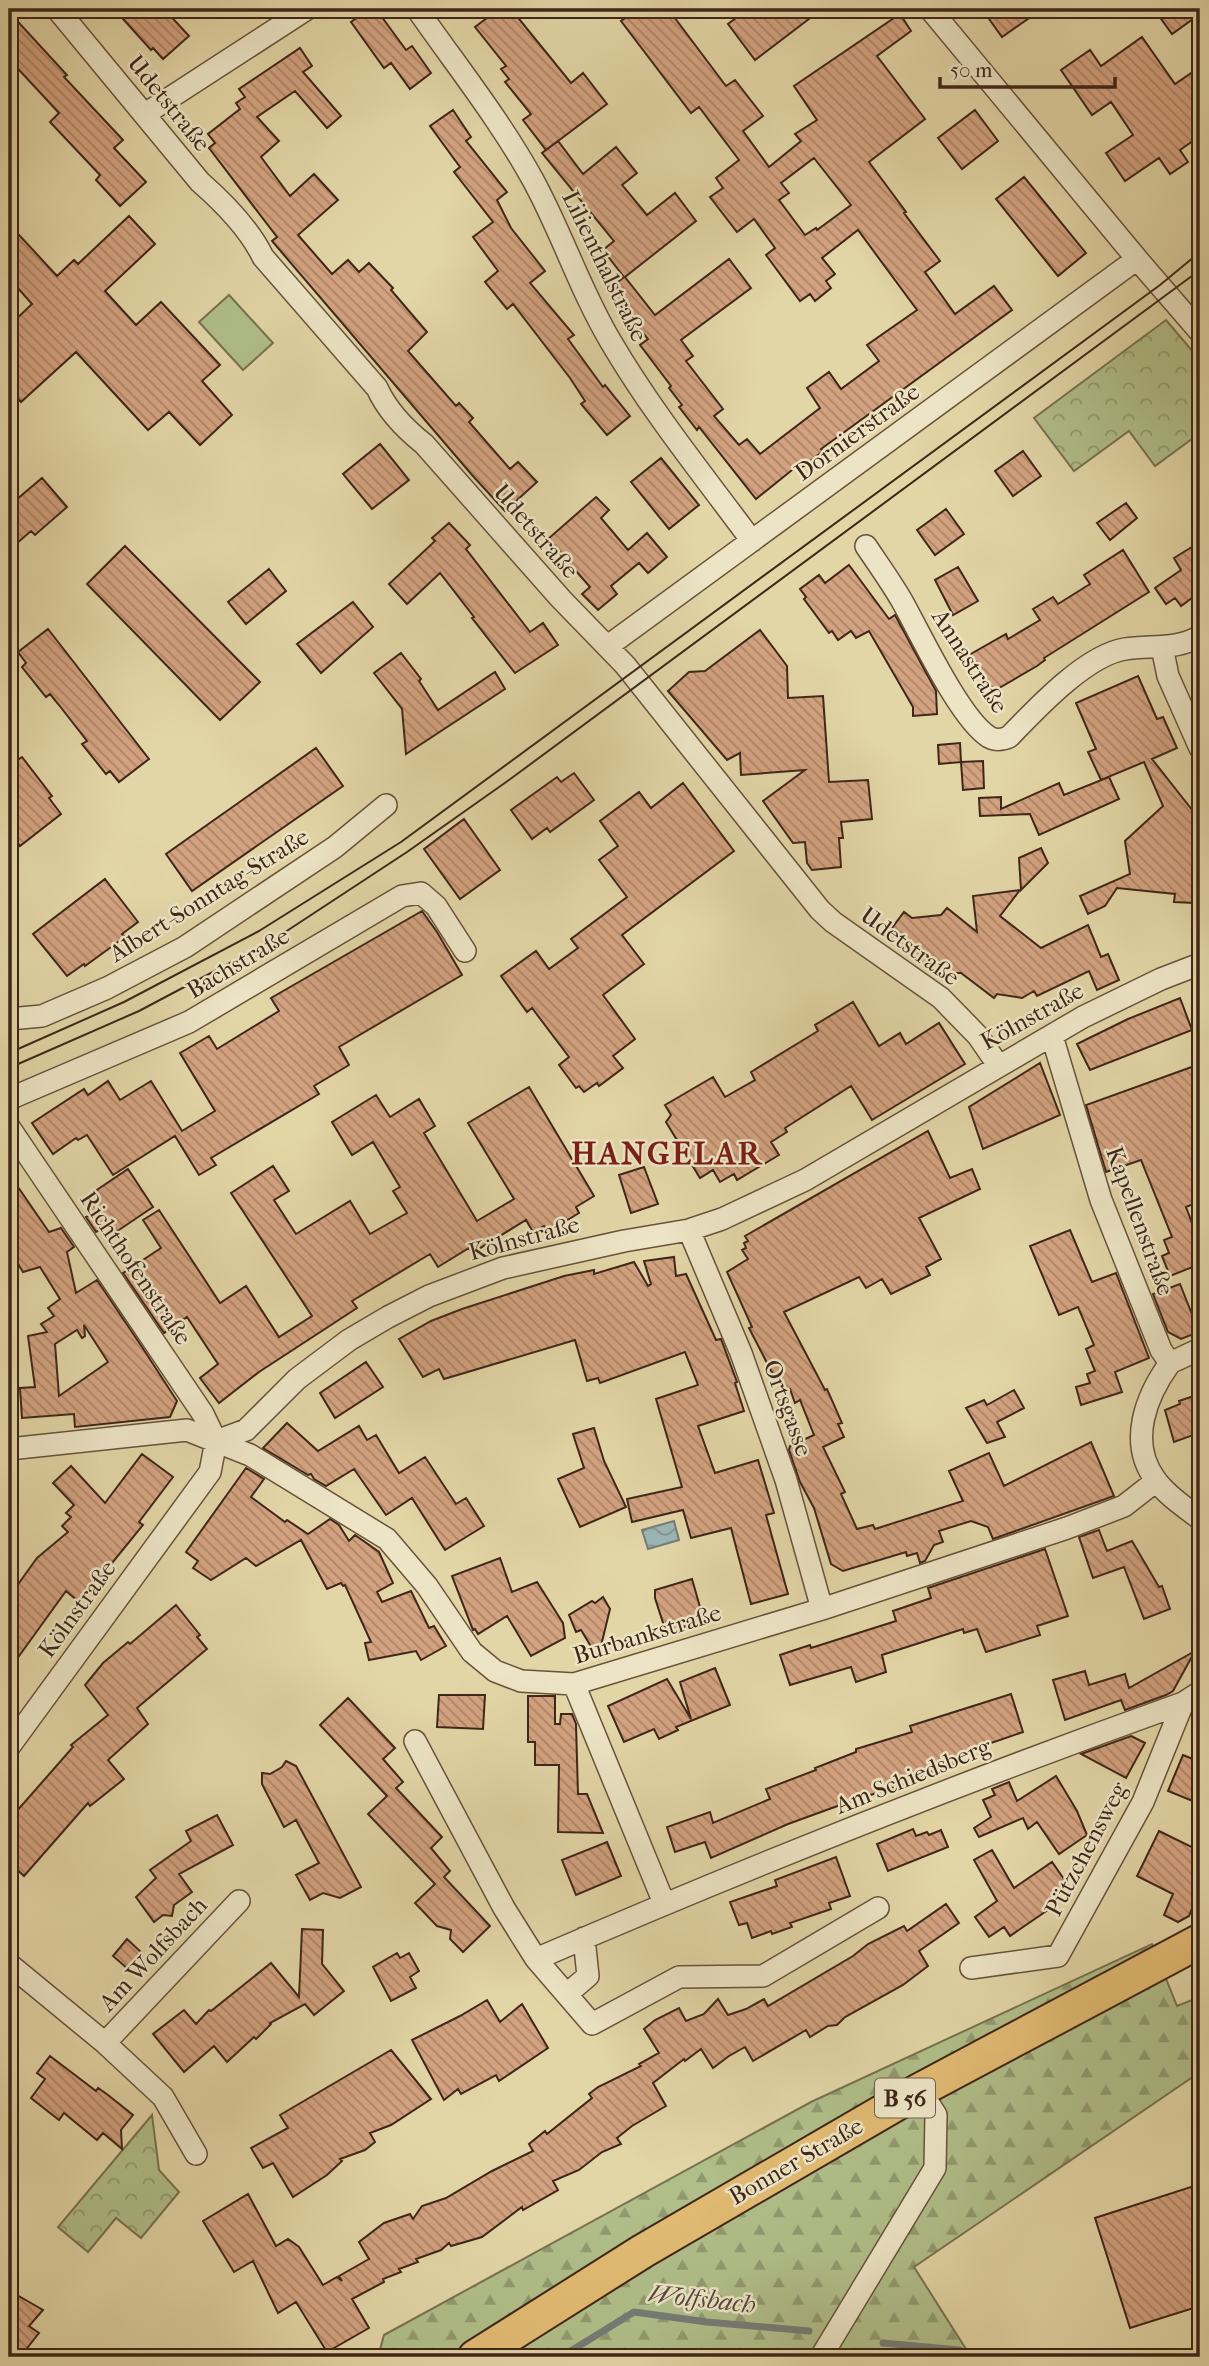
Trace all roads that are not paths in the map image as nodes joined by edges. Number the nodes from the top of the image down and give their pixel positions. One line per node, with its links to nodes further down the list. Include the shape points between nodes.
1 (57, 9): 5 (street, Udetstraße)
2 (306, 9): 5 (street)
3 (418, 9): 8 (street, Lilienthalstraße, via 532,179 612,345)
4 (930, 9): 6 (street)
5 (145, 114): 11 (street, Udetstraße, via 255,240 263,257 377,388 399,420)
6 (1137, 259): 7 (street); 8 (street, Dornierstraße)
7 (1200, 332)
8 (752, 541): 11 (street, Dornierstraße)
9 (866, 547): 12 (street, Annastraße, via 901,598 972,722 1000,741 1055,691 1111,653)
10 (1200, 636): 12 (street, Annastraße)
11 (608, 646): 19 (street, Udetstraße, via 820,910 941,998 978,1036)
12 (1162, 647): 13 (street, via 1168,676)
13 (1200, 748)
14 (386, 805): 17 (street, Albert-Sonntag-Straße, via 335,847 185,947 42,1016)
15 (466, 951): 20 (street, Bachstraße, via 436,906 421,893 402,896 188,1022)
16 (1200, 964): 18 (street, Kölnstraße, via 1115,1000)
17 (9, 1019)
18 (1052, 1036): 19 (street, Kölnstraße); 24 (street, Kapellenstraße, via 1101,1199)
19 (998, 1065): 22 (street, Kölnstraße, via 805,1180)
20 (9, 1099)
21 (9, 1127): 25 (street, Richthofenstraße, via 203,1413)
22 (689, 1230): 25 (street, Kölnstraße, via 503,1268 429,1296 349,1340 298,1379 246,1430); 29 (street, Ortsgasse, via 741,1353 786,1480)
23 (1200, 1349): 24 (street)
24 (1170, 1363): 27 (street, via 1156,1381 1142,1421 1143,1453)
25 (216, 1441): 26 (street, Burbankstraße, via 187,1430); 30 (street, Burbankstraße, via 250,1455 387,1539 427,1586 472,1652 495,1671 521,1681); 33 (street, Kölnstraße, via 210,1472)
26 (9, 1448)
27 (1156, 1481): 28 (street); 29 (street, Burbankstraße, via 1110,1512)
28 (1200, 1519)
29 (822, 1609): 30 (street, Burbankstraße)
30 (574, 1684): 35 (street)
31 (1192, 1697): 35 (street, Am Schiedsberg); 41 (street, Pützchensweg, via 1143,1802 1058,1956)
32 (415, 1741): 39 (street, via 504,1908)
33 (9, 1747)
34 (239, 1901): 43 (street, Am Wolfsbach)
35 (664, 1903): 37 (street, Am Schiedsberg)
36 (878, 1908): 42 (street, via 763,1976 679,1977 592,2024)
37 (584, 1938): 39 (street, Am Schiedsberg); 42 (street, via 588,1976)
38 (1200, 1941): 44 (main road, Bonner Straße / B 56)
39 (537, 1959): 42 (street)
40 (9, 1964): 43 (street, Am Wolfsbach)
41 (971, 1968)
42 (567, 1994)
43 (105, 2043): 45 (street, Am Wolfsbach, via 163,2097)
44 (920, 2090): 46 (main road, Bonner Straße / B 56, via 643,2251); 47 (street, via 936,2115 935,2168)
45 (196, 2154)
46 (475, 2357)
47 (821, 2357)

